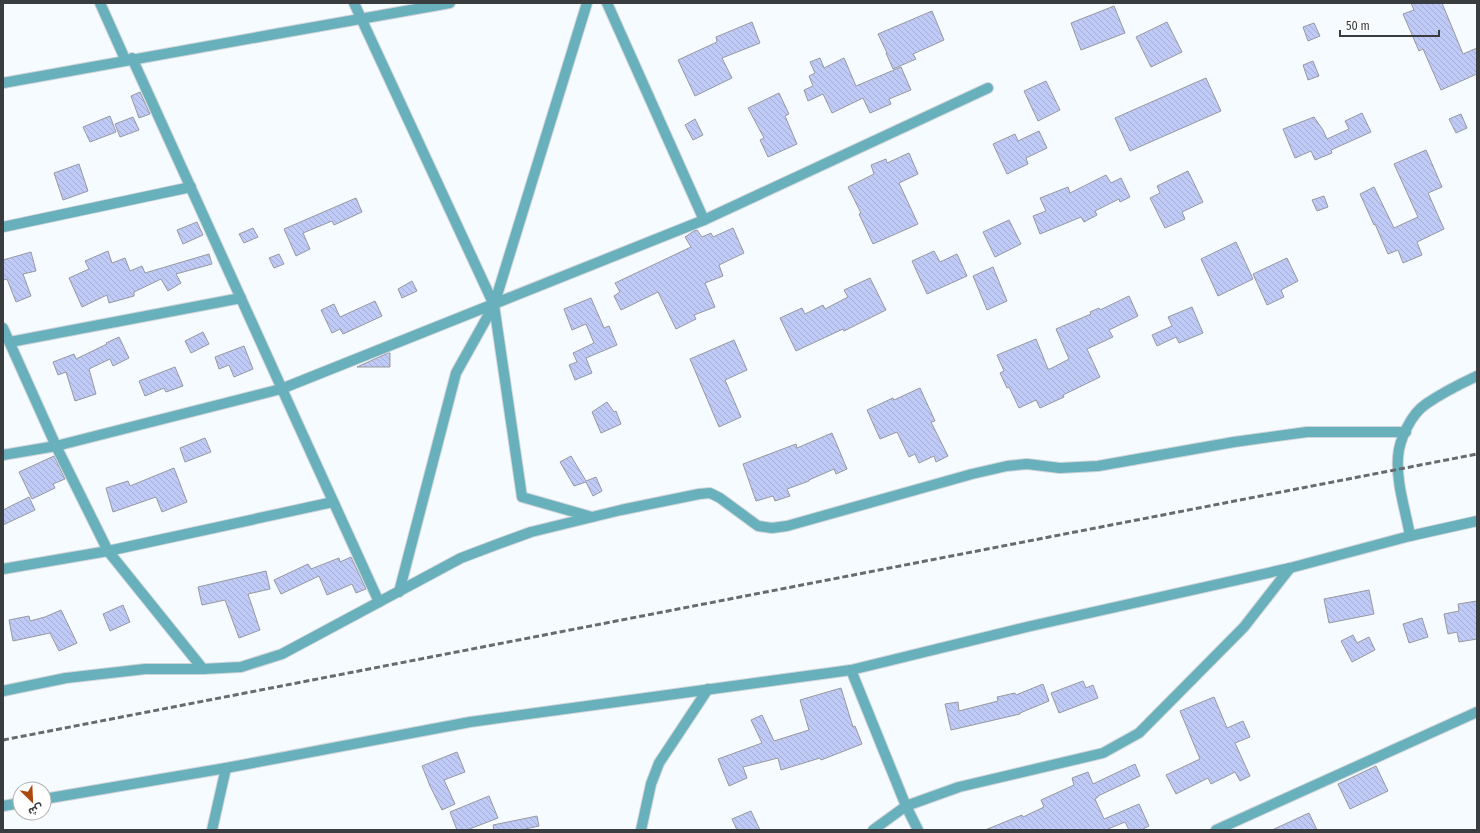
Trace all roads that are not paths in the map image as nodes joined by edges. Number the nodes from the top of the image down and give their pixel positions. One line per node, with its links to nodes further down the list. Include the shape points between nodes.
1 (100, 3): 7 (street)
2 (354, 3): 6 (street)
3 (450, 3): 6 (street)
4 (587, 3): 14 (street)
5 (607, 3): 11 (street)
6 (361, 20): 7 (street); 14 (street)
7 (129, 59): 8 (street); 10 (street)
8 (3, 83)
9 (988, 88): 11 (street)
10 (191, 187): 12 (street); 13 (street)
11 (704, 220): 14 (street)
12 (3, 227)
13 (241, 298): 16 (street); 18 (street)
14 (494, 305): 18 (street); 23 (street, via 522,497); 29 (street, via 456,373)
15 (3, 328): 16 (street)
16 (10, 342): 20 (street)
17 (1477, 376): 19 (street, via 1425,404)
18 (281, 389): 20 (street); 22 (street)
19 (1406, 432): 23 (street, via 1307,432 1098,466 1007,466 772,528 758,526 710,493); 25 (street, via 1398,457)
20 (56, 446): 21 (street); 26 (street)
21 (3, 455)
22 (333, 502): 26 (street); 30 (street)
23 (593, 517): 29 (street, via 531,532 461,558)
24 (1477, 521): 25 (street)
25 (1410, 536): 27 (street)
26 (108, 551): 28 (street); 31 (street)
27 (1290, 568): 32 (street, via 1031,626); 38 (street, via 1244,627 1139,733 1103,753 959,787)
28 (3, 569)
29 (399, 592): 30 (street)
30 (379, 602): 31 (street, via 282,654 242,667)
31 (203, 669): 34 (street, via 145,670 81,676)
32 (851, 670): 33 (street); 38 (street)
33 (708, 689): 36 (street, via 470,722); 40 (street, via 659,763 651,784)
34 (3, 691)
35 (1477, 712): 43 (street)
36 (226, 768): 37 (street); 39 (street)
37 (52, 798)
38 (906, 806): 41 (street); 42 (street)
39 (212, 830)
40 (641, 830)
41 (873, 830)
42 (918, 830)
43 (1216, 830)

